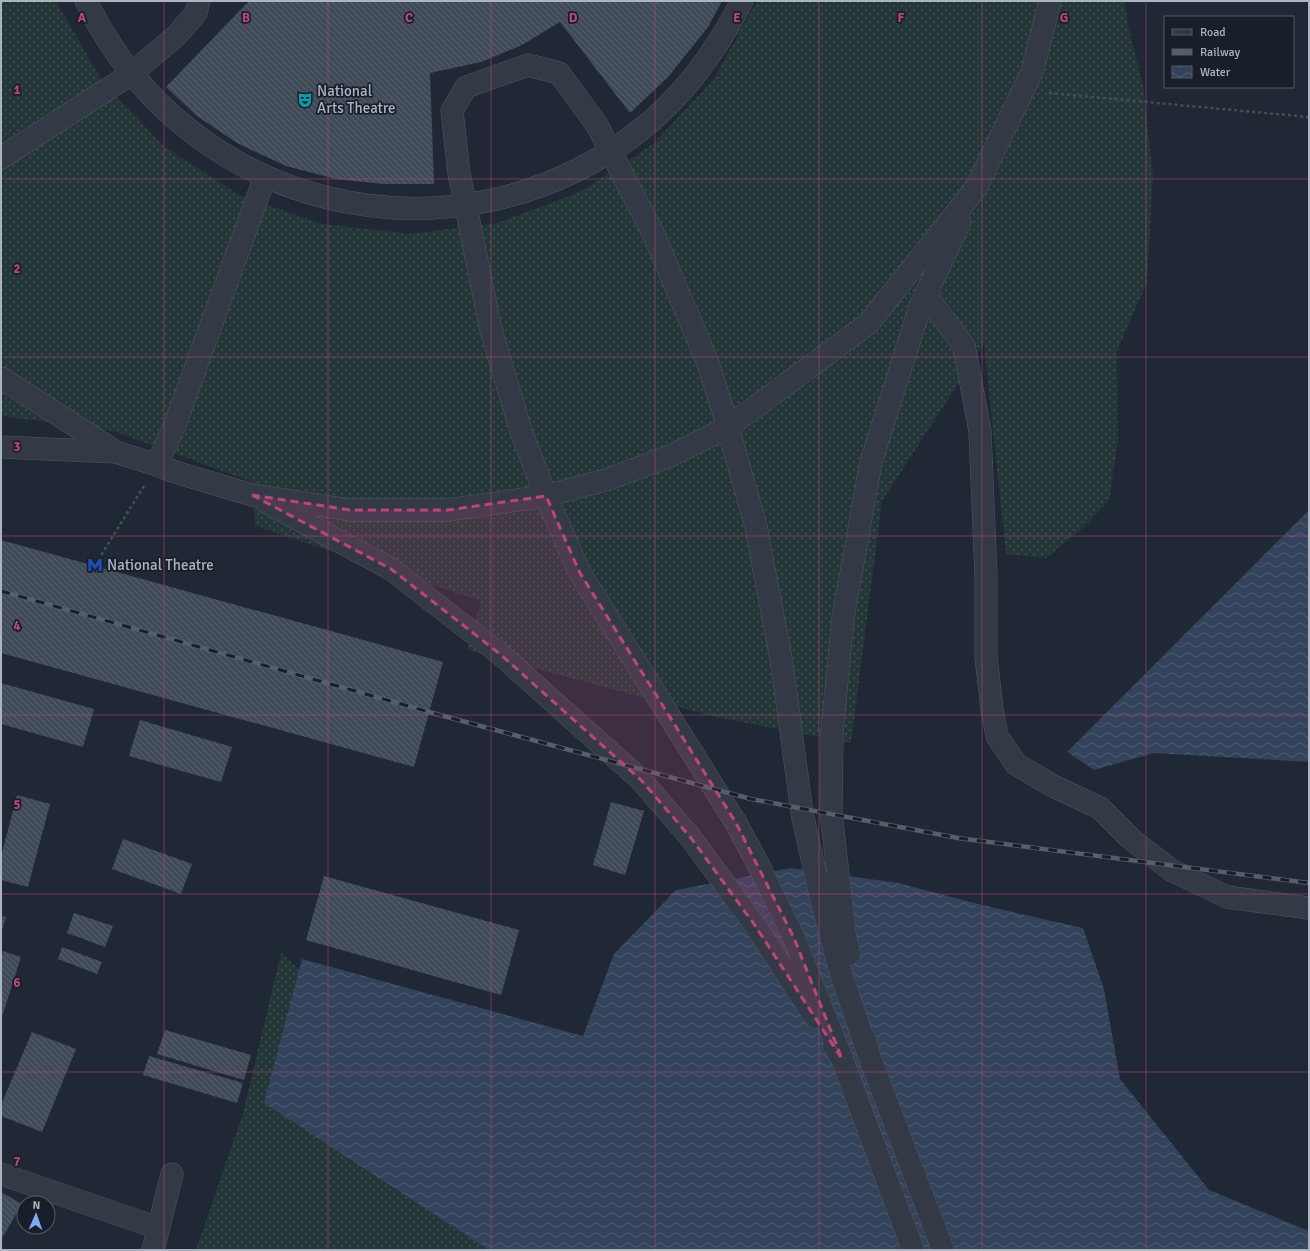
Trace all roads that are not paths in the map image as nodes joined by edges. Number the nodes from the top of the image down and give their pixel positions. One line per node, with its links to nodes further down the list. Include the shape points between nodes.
1 (86, 1): 5 (street, via 112,48)
2 (199, 1): 5 (street, via 196,13 176,36)
3 (742, 1): 6 (street, via 728,29 688,84 638,132)
4 (1050, 1): 9 (street, via 1032,72)
5 (131, 74): 7 (street); 8 (street, via 179,123 229,158)
6 (611, 151): 10 (street, via 556,180 512,195); 10 (street, via 597,125 559,73 528,65 466,87 452,111 459,173); 13 (street, via 654,235 705,356)
7 (1, 158)
8 (265, 177): 10 (street, via 297,190 364,205 432,209); 16 (street, via 175,424)
9 (976, 188): 11 (street); 13 (street, via 868,324)
10 (466, 205): 18 (street, via 491,330 521,430)
11 (926, 295): 19 (street, via 964,346 980,431 986,576 986,657 997,736 1016,764 1052,786 1100,808 1131,839 1172,870 1227,897); 20 (street, via 871,462 843,618 832,732 831,813 845,935)
12 (1, 378): 15 (street)
13 (728, 427): 18 (street, via 663,458 609,479); 20 (street, via 756,527 782,664 802,813 821,899 841,974)
14 (1, 447): 15 (street)
15 (116, 452): 16 (street)
16 (157, 465): 17 (street)
17 (252, 495): 18 (street, via 350,510 448,510); 21 (street, via 391,569 500,654 641,780 691,838 754,924)
18 (546, 496): 21 (street, via 580,573 736,823 794,938)
19 (1309, 908)
20 (868, 1053): 27 (street)
21 (842, 1059): 26 (street)
22 (1, 1174): 24 (street)
23 (172, 1174): 24 (street)
24 (158, 1228): 25 (street)
25 (153, 1250)
26 (913, 1250)
27 (943, 1250)

